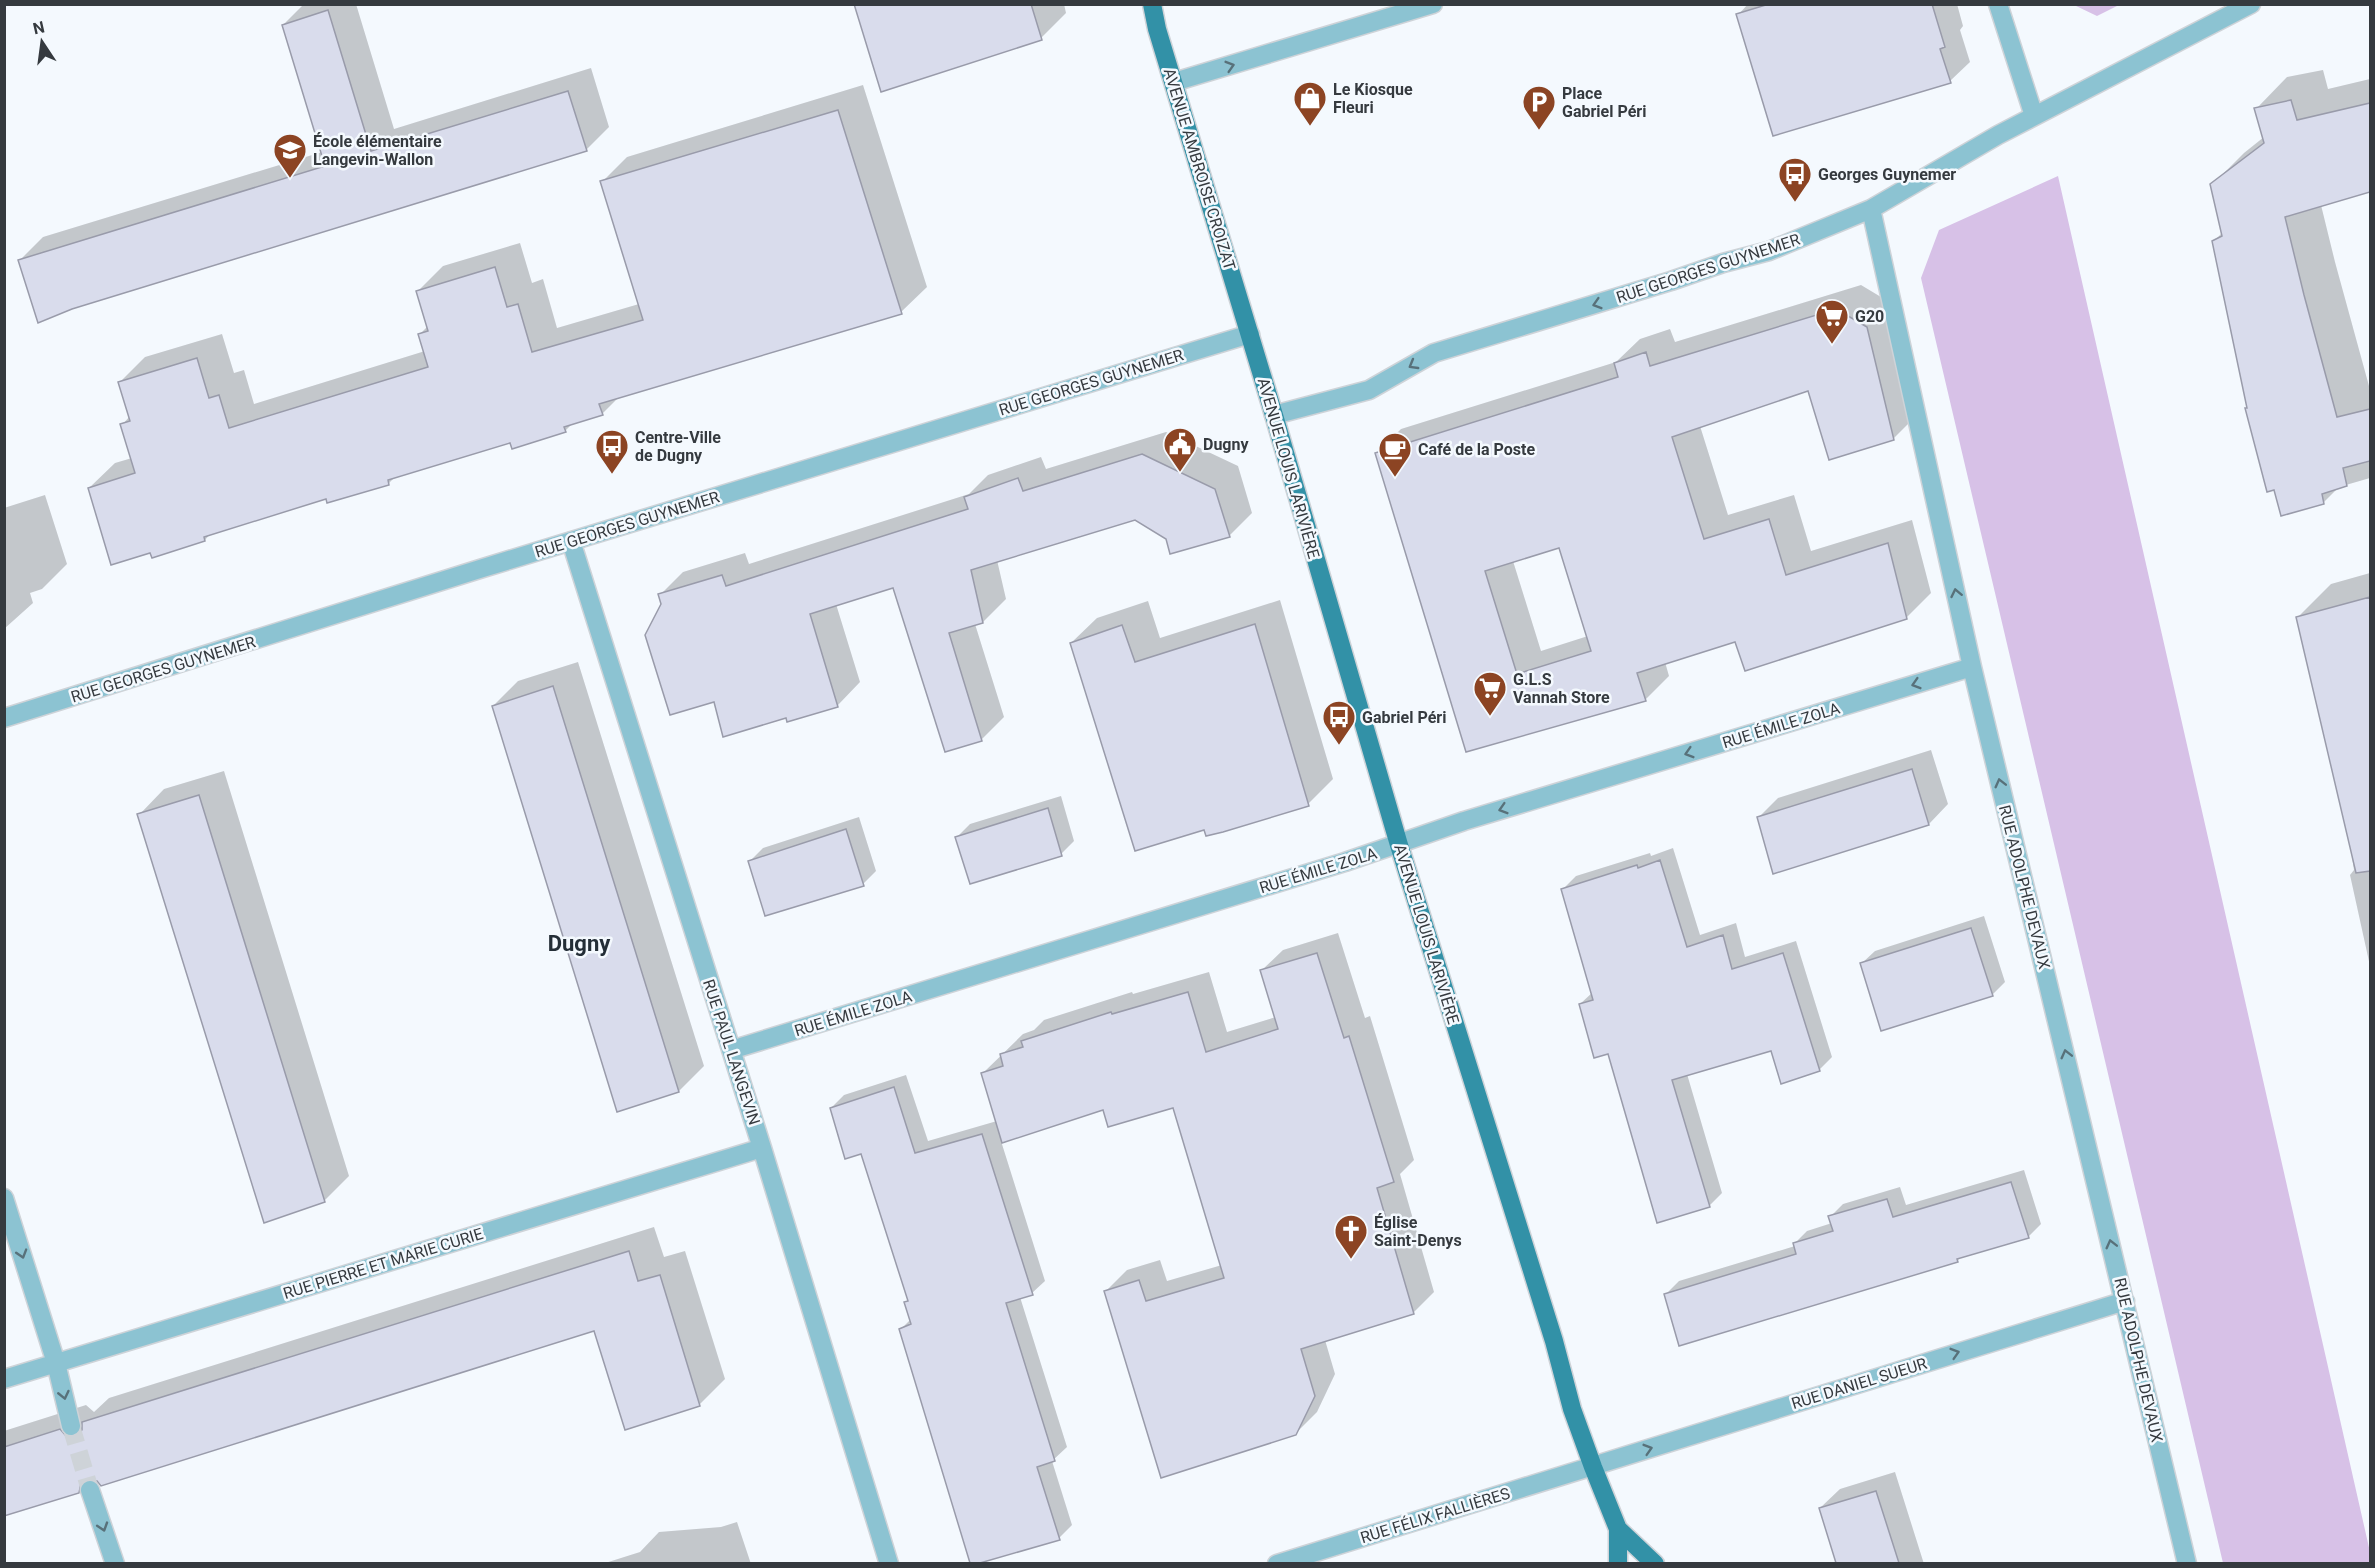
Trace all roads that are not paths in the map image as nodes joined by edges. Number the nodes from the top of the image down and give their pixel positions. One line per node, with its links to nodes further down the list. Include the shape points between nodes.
1 (1152, 4): 5 (main road, AVENUE AMBROISE CROIZAT)
2 (1433, 4): 5 (street, one-way to 2)
3 (1998, 4): 6 (street)
4 (2251, 4): 6 (street, RUE GEORGES GUYNEMER)
5 (1174, 82): 8 (main road, AVENUE AMBROISE CROIZAT)
6 (2034, 116): 7 (street, RUE GEORGES GUYNEMER)
7 (1870, 209): 9 (street, RUE GEORGES GUYNEMER, one-way to 9, via 1768,251 1434,353 1369,390); 11 (street, RUE ADOLPHE DEVAUX, one-way to 7)
8 (1250, 334): 9 (main road, AVENUE LOUIS LARIVIÈRE); 10 (street, RUE GEORGES GUYNEMER)
9 (1274, 415): 13 (main road, AVENUE LOUIS LARIVIÈRE)
10 (571, 542): 12 (street, RUE GEORGES GUYNEMER); 14 (street, RUE PAUL LANGEVIN)
11 (1972, 667): 13 (street, RUE ÉMILE ZOLA, one-way to 13, via 1464,821); 17 (street, RUE ADOLPHE DEVAUX, one-way to 11)
12 (4, 718)
13 (1399, 845): 14 (street, RUE ÉMILE ZOLA); 21 (main road, AVENUE LOUIS LARIVIÈRE)
14 (731, 1050): 15 (street, RUE PAUL LANGEVIN)
15 (762, 1148): 18 (street, RUE PIERRE ET MARIE CURIE); 25 (street, RUE PAUL LANGEVIN)
16 (4, 1198): 18 (street, one-way to 18)
17 (2125, 1301): 21 (street, RUE DANIEL SUEUR, one-way to 17); 29 (street, RUE ADOLPHE DEVAUX)
18 (56, 1363): 19 (street, RUE PIERRE ET MARIE CURIE); 20 (street, one-way to 20)
19 (4, 1379)
20 (71, 1426)
21 (1593, 1467): 23 (main road, AVENUE LOUIS LARIVIÈRE); 26 (street, RUE FÉLIX FALLIÈRES)
22 (90, 1490): 24 (street, one-way to 24)
23 (1618, 1529): 27 (main road, AVENUE LOUIS LARIVIÈRE); 28 (main road, AVENUE LOUIS LARIVIÈRE)
24 (115, 1563)
25 (889, 1563)
26 (1277, 1563)
27 (1618, 1563)
28 (1655, 1563)
29 (2187, 1563)

